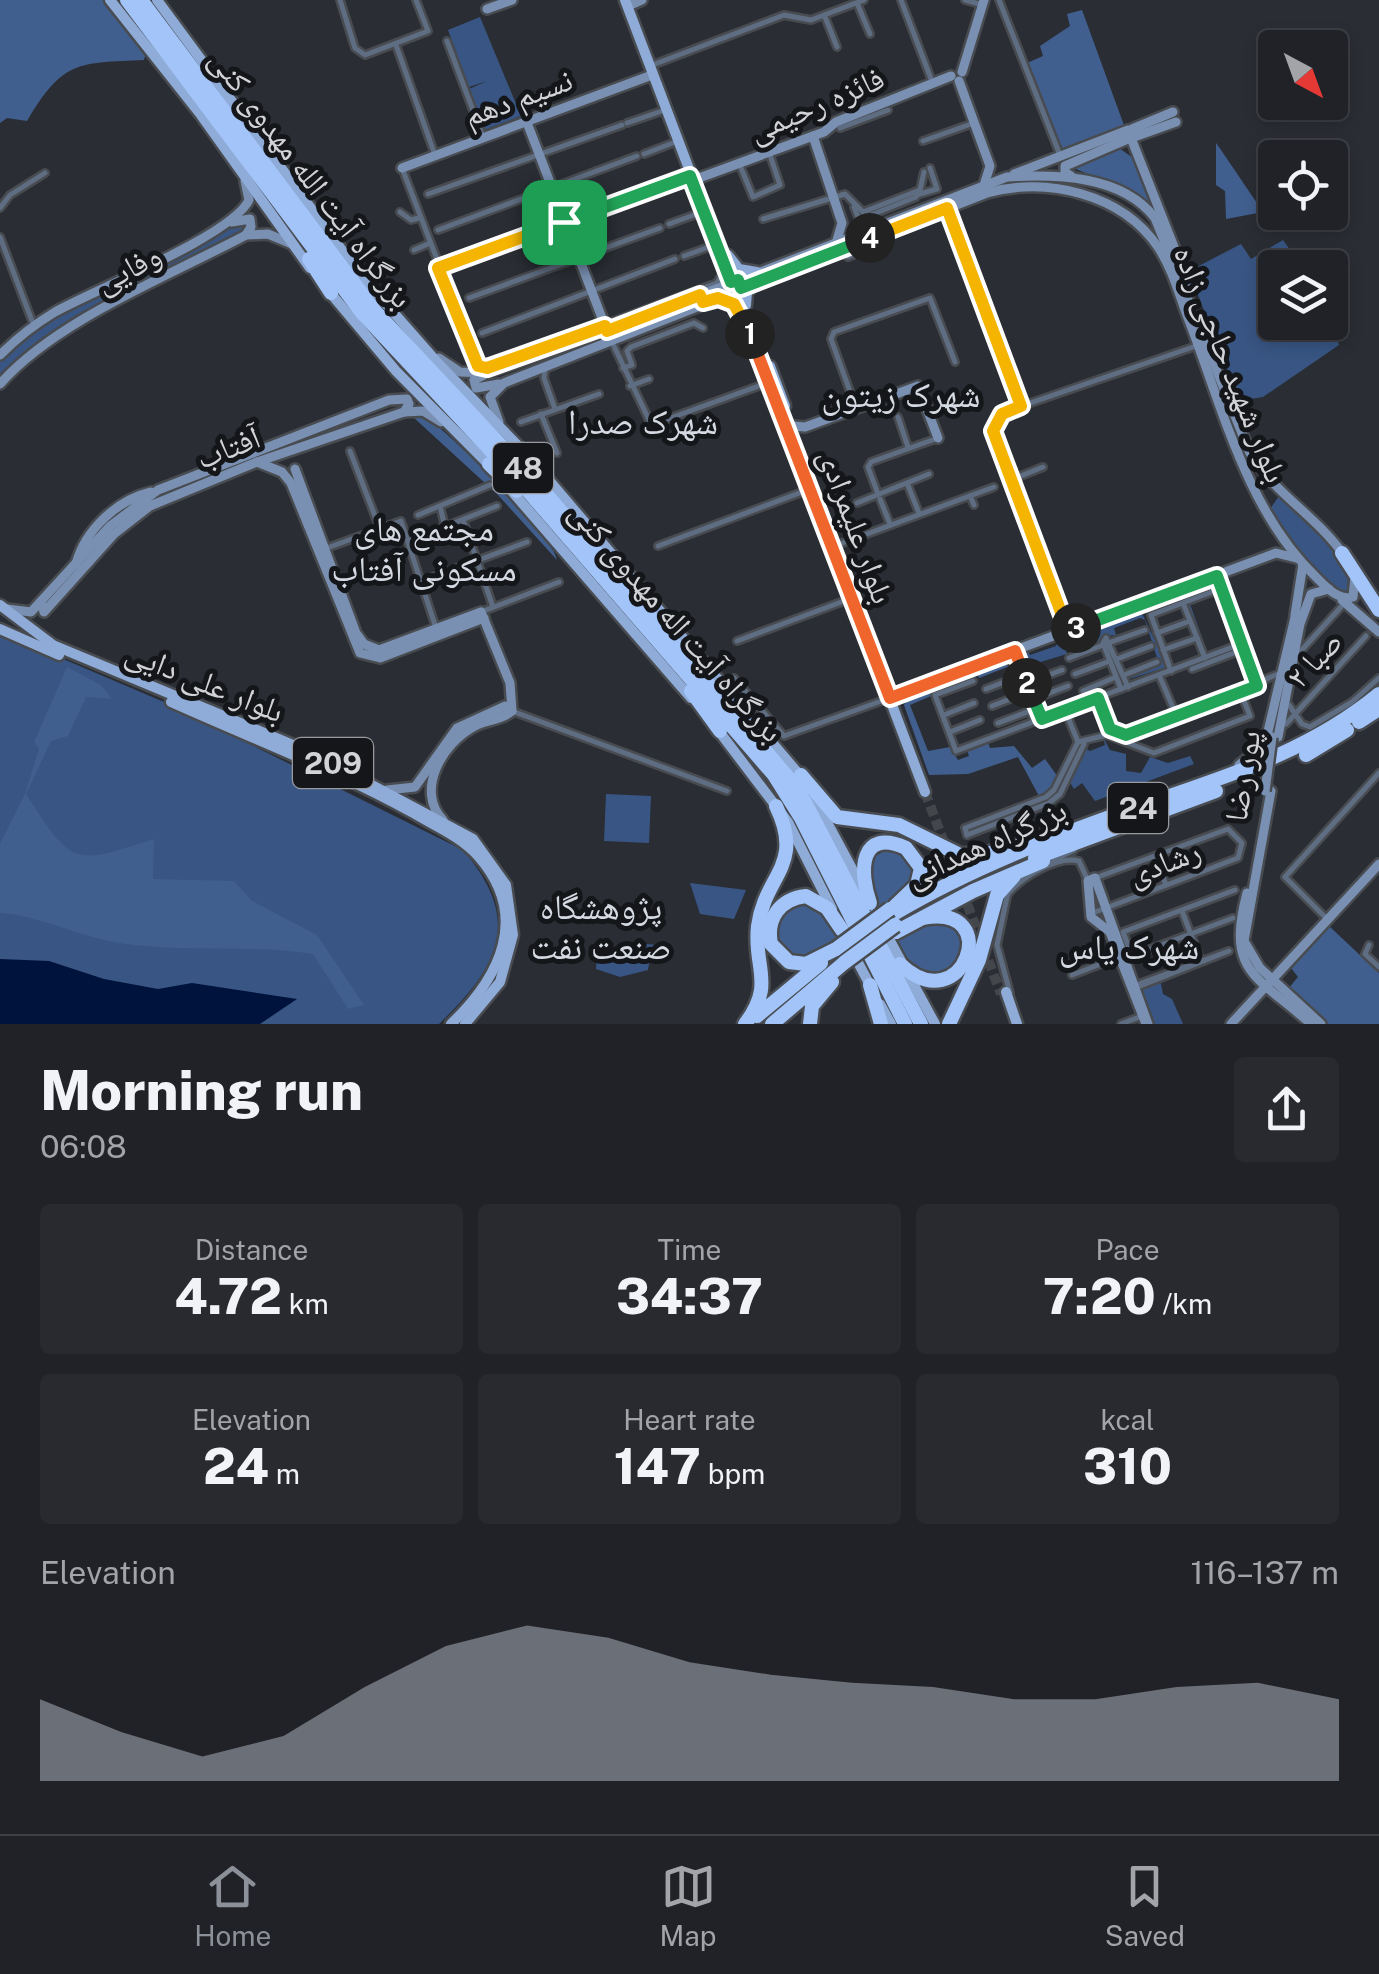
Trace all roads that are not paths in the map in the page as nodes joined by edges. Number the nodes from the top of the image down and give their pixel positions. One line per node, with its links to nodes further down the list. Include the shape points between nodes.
1 (114, 0): 20 (highway); 46 (main road)
2 (127, 0): 20 (highway, بزرگراه آیت الله مهدوی کنی / 48)
3 (141, 0): 48 (highway, بزرگراه آیت الله مهدوی کنی / 48)
4 (157, 0): 23 (main road)
5 (340, 0): 18 (street, via 359,54)
6 (416, 0): 18 (street, via 428,31)
7 (512, 0): 14 (street)
8 (901, 0): 24 (street)
9 (966, 0): 13 (street)
10 (999, 0): 41 (street)
11 (633, 1): 21 (main road, بلوار علیمرادی)
12 (861, 2): 15 (street); 16 (street)
13 (983, 3): 22 (street)
14 (487, 10)
15 (825, 16): 19 (street); 21 (street, via 807,21 784,15)
16 (870, 34)
17 (446, 41): 33 (street)
18 (396, 46): 42 (street)
19 (837, 47)
20 (170, 56): 38 (highway, بزرگراه آیت اله مهدوی کنی / 48)
21 (654, 70): 25 (main road, بلوار علیمرادی); 29 (street, نسیم دهم); 49 (main road, بلوار علیمرادی)
22 (958, 77): 24 (street, فائزه رحیمی); 30 (street)
23 (219, 80): 48 (highway); 96 (main road, via 335,242)
24 (933, 84): 28 (street, فائزه رحیمی)
25 (665, 110): 36 (main road, بلوار علیمرادی); 40 (street)
26 (888, 110): 28 (street)
27 (1174, 117): 32 (street)
28 (854, 118): 31 (street); 34 (street, فائزه رحیمی)
29 (526, 120): 33 (street, نسیم دهم); 40 (street)
30 (974, 123): 35 (street); 44 (street)
31 (840, 128)
32 (1131, 134): 37 (street); 97 (street, via 1184,270)
33 (484, 136): 42 (street, نسیم دهم)
34 (813, 136): 39 (street, فائزه رحیمی); 57 (street)
35 (923, 141)
36 (678, 142): 49 (main road, بلوار علیمرادی); 53 (street)
37 (1106, 144): 41 (street); 51 (street, via 1065,166)
38 (244, 152): 88 (highway); 163 (highway, بزرگراه آیت اله مهدوی کنی / 48, via 362,313)
39 (769, 152): 43 (street, فائزه رحیمی); 43 (street, via 780,185 753,197)
40 (538, 153): 53 (street); 54 (street)
41 (1060, 154): 50 (street)
42 (436, 155): 45 (street, نسیم دهم)
43 (739, 163): 49 (street, فائزه رحیمی)
44 (990, 166): 50 (street); 52 (street)
45 (402, 168): 63 (street)
46 (240, 169): 70 (street, وفایی, via 248,204); 77 (main road)
47 (45, 173): 58 (street)
48 (273, 175): 156 (highway, بزرگراه آیت الله مهدوی کنی / 48, via 376,311)
49 (694, 177): 62 (main road, بلوار علیمرادی); 65 (street); 83 (main road, بلوار علیمرادی)
50 (1007, 177): 51 (street, بلوار شهید حاجی زاده); 52 (street, بلوار شهید حاجی زاده)
51 (1073, 178): 56 (street, بلوار شهید حاجی زاده)
52 (984, 185): 71 (street, بلوار شهید حاجی زاده)
53 (550, 188): 65 (street); 69 (street)
54 (428, 194)
55 (915, 194): 55 (street, via 938,189 927,170 921,189); 57 (street, via 866,217 856,215 845,194)
56 (1124, 194): 60 (street, via 1133,207); 68 (street, بلوار شهید حاجی زاده, via 1148,209)
57 (835, 200): 64 (street); 71 (street, via 846,225); 78 (street, via 843,228)
58 (0, 208)
59 (947, 208): 60 (street, بلوار شهید حاجی زاده, via 1017,186 1089,195); 71 (street, بلوار شهید حاجی زاده); 111 (street)
60 (1116, 208): 73 (street, بلوار شهید حاجی زاده)
61 (400, 212): 63 (street)
62 (704, 212): 66 (street); 76 (main road, بلوار علیمرادی)
63 (419, 218): 75 (street)
64 (763, 220)
65 (564, 222): 82 (street); 84 (street)
66 (669, 224)
67 (660, 228): 82 (street)
68 (1161, 229): 73 (street, via 1142,214); 97 (street, بلوار شهید حاجی زاده)
69 (438, 230)
70 (212, 232): 72 (street, via 246,218 252,227); 92 (street, وفایی)
71 (867, 234): 78 (street, بلوار شهید حاجی زاده)
72 (246, 235): 77 (street, via 268,234); 107 (street, وفایی, via 65,329)
73 (1149, 236): 97 (street, بلوار شهید حاجی زاده)
74 (0, 237): 92 (street)
75 (428, 244): 79 (street); 84 (street)
76 (717, 244): 80 (street); 83 (main road, بلوار علیمرادی)
77 (294, 245): 88 (main road)
78 (838, 245): 85 (street, بلوار شهید حاجی زاده)
79 (414, 250)
80 (684, 256)
81 (675, 259): 87 (street)
82 (579, 260): 87 (street); 89 (street)
83 (726, 260): 85 (main road); 86 (main road, بلوار علیمرادی); 94 (street, via 717,283)
84 (438, 268): 94 (street, via 478,366)
85 (757, 277): 86 (street, بلوار شهید حاجی زاده); 91 (main road)
86 (736, 285): 90 (street, بلوار شهید حاجی زاده); 91 (main road, بلوار علیمرادی)
87 (590, 292): 94 (street); 95 (street)
88 (331, 293): 99 (main road)
89 (469, 298)
90 (705, 298): 91 (main road); 94 (street, بلوار شهید حاجی زاده)
91 (744, 309): 106 (main road, بلوار علیمرادی); 118 (main road, بلوار علیمرادی)
92 (34, 326): 98 (street, وفایی)
93 (704, 328): 101 (street, via 694,324 631,347 632,365)
94 (608, 332): 101 (street); 102 (street); 103 (street)
95 (482, 333)
96 (419, 343): 102 (street, via 454,369); 119 (main road)
97 (1203, 345): 111 (street); 155 (street, بلوار شهید حاجی زاده, via 1250,453); 158 (street, بلوار شهید حاجی زاده, via 1258,498)
98 (0, 355)
99 (387, 360): 110 (street, via 399,383); 122 (main road)
100 (955, 362): 112 (street, via 930,298 834,332)
101 (622, 368): 108 (street)
102 (486, 373): 105 (street, via 474,380 476,388)
103 (545, 373): 105 (street); 113 (street)
104 (649, 379): 108 (street)
105 (504, 382): 119 (street, via 490,403)
106 (768, 382): 108 (street, via 658,422 644,417); 137 (main road, بلوار علیمرادی)
107 (0, 384)
108 (630, 386)
109 (599, 394): 113 (street)
110 (389, 400): 114 (street, via 407,399); 127 (street, آفتاب)
111 (1021, 406): 133 (street, via 1002,414 993,431)
112 (856, 408): 118 (street); 120 (street, via 918,386)
113 (555, 409): 115 (street)
114 (404, 412): 121 (street, آفتاب); 122 (street, via 430,414)
115 (542, 414): 117 (street); 125 (street)
116 (898, 417): 123 (street)
117 (520, 422)
118 (798, 430): 152 (main road, بلوار علیمرادی)
119 (510, 436): 126 (main road)
120 (938, 438): 123 (street)
121 (319, 441): 127 (street, آفتاب); 130 (street, via 298,455)
122 (470, 446): 128 (main road)
123 (908, 446): 139 (street, via 870,462)
124 (350, 451): 149 (street)
125 (557, 453)
126 (526, 454): 156 (highway); 239 (main road)
127 (256, 458): 131 (street); 170 (street, آفتاب, via 159,490 110,526); 170 (street, آفتاب, via 150,506 114,534 44,612)
128 (489, 464): 163 (highway); 240 (main road)
129 (1043, 467): 133 (street)
130 (295, 469): 131 (street, via 287,462); 154 (street)
131 (282, 472): 183 (street, via 360,653 380,658)
132 (930, 474): 134 (street)
133 (1011, 480): 186 (street)
134 (907, 483): 139 (street); 144 (street)
135 (490, 485): 142 (street)
136 (994, 487): 138 (street)
137 (810, 489): 153 (street); 168 (main road, بلوار علیمرادی)
138 (970, 496): 141 (street); 144 (street)
139 (879, 497): 140 (street); 147 (street)
140 (857, 503)
141 (974, 505)
142 (440, 506): 145 (street); 148 (street)
143 (497, 506): 146 (street)
144 (919, 514): 147 (street)
145 (418, 515)
146 (462, 520): 148 (street); 157 (street)
147 (890, 525): 152 (street)
148 (445, 527): 150 (street)
149 (380, 529): 150 (street, via 401,521); 154 (street)
150 (408, 541): 161 (street)
151 (527, 542): 157 (street)
152 (837, 544): 224 (main road, بلوار علیمرادی)
153 (658, 546)
154 (325, 549): 182 (street, via 364,644 379,650)
155 (1342, 553): 159 (street, بلوار شهید حاجی زاده); 175 (highway)
156 (603, 558): 184 (highway, بزرگراه آیت الله مهدوی کنی / 48)
157 (477, 561): 161 (street); 171 (street)
158 (1302, 563): 160 (street, via 1276,553); 165 (street, بلوار شهید حاجی زاده); 167 (street, پور رضا)
159 (1354, 573): 165 (street, via 1353,597); 179 (street)
160 (1217, 576): 186 (street); 195 (street)
161 (422, 582): 182 (street)
162 (559, 582): 171 (street)
163 (606, 583): 174 (highway, بزرگراه آیت اله مهدوی کنی / 48)
164 (1217, 590): 169 (street)
165 (1332, 592): 166 (street); 176 (street)
166 (1311, 594): 167 (street, via 1305,588); 177 (street, پور رضا)
167 (1299, 596): 177 (street, پور رضا)
168 (852, 598): 192 (street); 224 (main road, بلوار علیمرادی)
169 (1183, 602): 180 (street); 187 (street, via 1151,615)
170 (41, 603): 172 (street, آفتاب, via 25,614)
171 (493, 607): 178 (street)
172 (2, 608): 181 (main road); 248 (main road, بلوار علی دایی / 209, via 53,646)
173 (1341, 608): 198 (street)
174 (630, 610): 240 (highway); 298 (highway, بزرگراه آیت اله مهدوی کنی / 48, via 787,793)
175 (1379, 610)
176 (1356, 612): 188 (street); 189 (street)
177 (1300, 614): 198 (street); 204 (street); 243 (street, پور رضا)
178 (482, 617): 182 (street); 183 (street); 190 (street); 230 (street, via 510,683)
179 (1379, 618)
180 (1190, 621): 187 (street); 191 (street)
181 (0, 628): 289 (main road, بلوار علی دایی / 209, via 333,772 467,846 498,888 504,934 492,978)
182 (436, 628)
183 (460, 628): 190 (street, via 476,628)
184 (663, 628): 239 (highway); 299 (highway, بزرگراه آیت الله مهدوی کنی / 48, via 798,790)
185 (1145, 630): 193 (street)
186 (1068, 631): 197 (street)
187 (1157, 633): 196 (street)
188 (1379, 633): 189 (street)
189 (1366, 636): 231 (street, صبا ۲)
190 (487, 638): 230 (street)
191 (1197, 638): 196 (street); 200 (street)
192 (736, 641)
193 (1107, 644): 199 (street); 201 (street)
194 (1151, 646): 201 (street)
195 (1241, 647): 200 (street); 203 (street); 215 (street)
196 (1164, 650): 206 (street)
197 (1011, 652): 210 (street); 214 (street); 224 (street)
198 (1299, 653): 231 (street)
199 (1070, 658)
200 (1205, 658): 206 (street)
201 (1113, 660): 207 (street); 209 (street)
202 (1158, 662): 209 (street)
203 (1192, 669)
204 (1281, 669): 215 (street); 219 (street)
205 (1062, 670): 214 (street)
206 (1171, 670): 208 (street)
207 (1075, 674)
208 (1159, 675): 217 (street); 235 (street)
209 (1120, 676): 217 (street); 220 (street)
210 (1017, 677): 218 (street); 222 (street)
211 (734, 678): 224 (street, via 784,736)
212 (1379, 678): 231 (street, via 1315,725 1306,726)
213 (973, 681): 234 (street, via 935,695)
214 (1027, 682): 226 (street)
215 (1260, 685): 219 (street); 221 (street)
216 (1068, 686): 226 (street)
217 (1124, 688): 225 (street)
218 (986, 689)
219 (1276, 690): 243 (street)
220 (1082, 691)
221 (1241, 692): 235 (street); 242 (street, via 1250,716 1159,752)
222 (1023, 694): 228 (street); 233 (street)
223 (1379, 694): 251 (highway, بزرگراه همدانی / 24, via 1280,757)
224 (892, 696): 250 (main road, بلوار علیمرادی)
225 (1098, 698): 232 (street); 242 (street)
226 (1034, 699): 237 (street)
227 (974, 704): 234 (street)
228 (992, 706)
229 (1379, 707): 255 (highway, بزرگراه همدانی / 24, via 1284,766)
230 (509, 709): 247 (street, via 462,735); 249 (street)
231 (1292, 709): 243 (street, via 1278,751 1267,750)
232 (1065, 710): 237 (street); 244 (street)
233 (1030, 711): 237 (street); 238 (street)
234 (943, 716): 241 (street)
235 (1176, 717): 242 (street, via 1132,735)
236 (980, 720): 241 (street)
237 (1038, 720): 241 (street, via 956,751)
238 (998, 723)
239 (758, 724): 246 (main road)
240 (720, 731): 252 (main road)
241 (949, 732)
242 (1109, 732): 244 (street)
243 (1271, 739): 251 (street, via 1245,762); 280 (street, پور رضا, bridge, via 1245,927)
244 (1081, 743): 253 (street, via 1054,790)
245 (1379, 773): 271 (street, via 1284,876)
246 (801, 775): 256 (highway, via 838,817 898,825 952,854); 265 (main road)
247 (424, 784): 248 (street); 254 (street)
248 (387, 790): 254 (main road, بلوار علی دایی / 209)
249 (727, 791)
250 (927, 791)
251 (1150, 803): 255 (highway, بزرگراه همدانی / 24)
252 (776, 806): 272 (main road); 291 (highway, via 788,853 761,914 764,982)
253 (1024, 809): 253 (street, via 963,832 967,835)
254 (443, 820): 290 (main road, بلوار علی دایی / 209, via 491,858 506,885 513,920 500,982)
255 (1113, 823): 256 (highway); 257 (highway); 269 (highway, بزرگراه همدانی / 24)
256 (1027, 844): 269 (highway)
257 (1075, 849): 260 (highway); 264 (street, via 1028,871)
258 (1155, 856): 261 (street); 262 (street); 262 (street, رشادی, via 1228,829 1240,840 1238,858)
259 (1379, 864): 271 (street)
260 (1029, 866): 269 (highway); 301 (highway, via 997,896 979,960)
261 (1092, 880): 264 (street, via 1080,860 1069,859 1023,879); 266 (street); 268 (street)
262 (1166, 885): 266 (street, رشادی)
263 (1234, 890): 267 (street)
264 (1005, 898): 302 (street, via 998,954)
265 (870, 903): 269 (highway, via 862,862 887,843 906,848 921,868); 277 (main road)
266 (1106, 908): 268 (street, رشادی); 284 (street)
267 (1182, 911): 273 (street); 273 (street, via 1123,932 1132,956)
268 (1090, 914): 275 (street, via 1109,929)
269 (894, 917): 276 (highway, bridge); 276 (highway, bridge); 277 (highway, via 941,916 962,927 970,946 964,970 942,986 918,983)
270 (1233, 918): 273 (street)
271 (1328, 920): 279 (street)
272 (842, 930): 276 (main road); 276 (highway, via 827,908 806,896 783,904 770,922 771,944 789,962)
273 (1192, 934): 284 (street, via 1202,962)
274 (1369, 945): 278 (street, via 1365,954)
275 (1119, 957): 281 (street); 288 (street)
276 (845, 963): 283 (main road); 291 (highway); 292 (highway); 293 (highway); 294 (highway); 295 (highway, via 815,1002)
277 (900, 964): 300 (main road)
278 (1379, 966)
279 (1283, 968): 280 (street); 282 (street); 286 (street)
280 (1258, 971): 282 (street, پور رضا); 287 (street)
281 (1072, 975)
282 (1270, 983): 286 (street, پور رضا); 287 (street)
283 (870, 985): 296 (highway); 297 (main road)
284 (1134, 987): 288 (street)
285 (1004, 993): 302 (main road)
286 (1282, 994): 287 (street); 305 (street); 306 (street)
287 (1256, 997): 304 (street)
288 (1145, 1021): 303 (street)
289 (451, 1024)
290 (464, 1024)
291 (746, 1024)
292 (760, 1024)
293 (772, 1024)
294 (781, 1024)
295 (810, 1024)
296 (881, 1024)
297 (890, 1024)
298 (905, 1024)
299 (921, 1024)
300 (935, 1024)
301 (950, 1024)
302 (1017, 1024)
303 (1120, 1024)
304 (1231, 1024)
305 (1311, 1024)
306 (1321, 1024)

